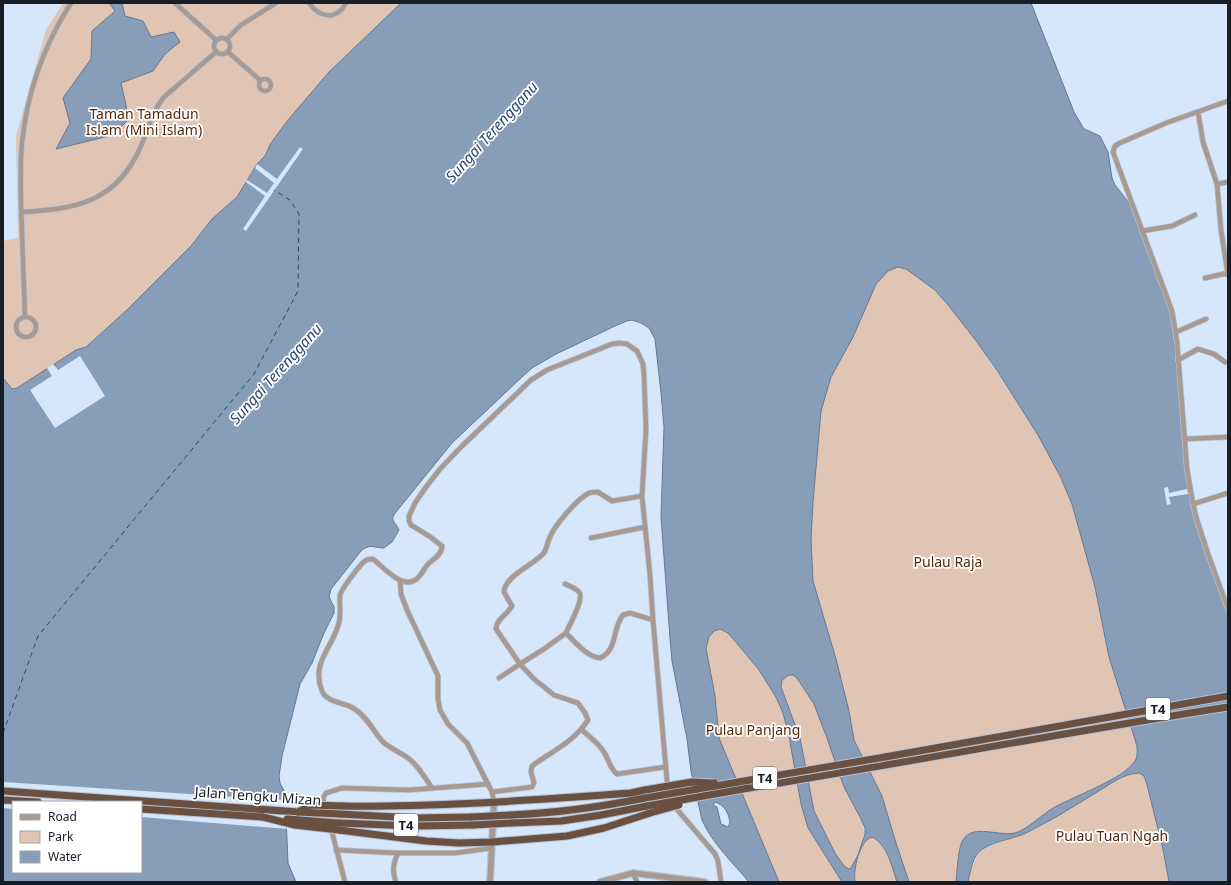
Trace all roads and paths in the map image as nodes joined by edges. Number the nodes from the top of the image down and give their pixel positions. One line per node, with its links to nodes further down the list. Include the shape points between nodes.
1 (71, 3): 15 (street, via 49,42 31,94 22,144)
2 (175, 3): 7 (street)
3 (276, 3): 6 (street, via 241,25)
4 (309, 3): 5 (street, via 324,16 338,13)
5 (346, 3)
6 (227, 38): 7 (street, via 221,37); 9 (street, via 231,45)
7 (216, 40): 8 (street)
8 (216, 52): 9 (street); 15 (street, via 158,104 136,158 126,172 104,193 68,208)
9 (228, 52): 10 (street)
10 (260, 80)
11 (1228, 101): 12 (street)
12 (1198, 112): 14 (street, via 1203,142); 17 (street, via 1120,142 1114,149)
13 (1228, 182): 14 (street)
14 (1217, 184): 18 (street, via 1221,230)
15 (22, 212): 21 (street)
16 (1195, 215): 17 (street, via 1172,226)
17 (1142, 231): 23 (street, via 1172,311)
18 (1226, 244): 19 (street)
19 (1228, 274): 20 (street)
20 (1205, 278)
21 (25, 317): 21 (street, via 32,318 37,327 35,333 27,338 18,334 16,328 19,320)
22 (1206, 319): 23 (street)
23 (1176, 332): 24 (street)
24 (1178, 358): 25 (street, via 1198,349 1214,354); 27 (street)
25 (1225, 362)
26 (1228, 437): 27 (street)
27 (1185, 439): 30 (street, via 1187,469)
28 (1228, 492): 30 (street)
29 (642, 496): 31 (street); 33 (street, via 646,429 643,364 633,347 627,344 612,344 556,366 531,380 440,469 410,511 409,521 411,525 440,544 442,549 416,580); 38 (street, via 614,501 598,492 589,493 558,524 544,553 506,585 504,592 512,606 495,626)
30 (1194, 504): 35 (street, via 1208,554)
31 (645, 527): 32 (street); 36 (street)
32 (591, 538)
33 (400, 581): 44 (street, via 401,594 407,610 438,676 440,710 452,730 467,743); 45 (street, via 373,559 366,559 363,562 341,592 340,618 322,658 319,678 324,695 332,701 346,704 356,710 388,747 416,765)
34 (565, 584): 37 (street, via 581,594 579,605)
35 (1228, 609)
36 (653, 620): 37 (street, via 630,613 623,615 610,648 600,658 592,656); 43 (street)
37 (566, 633): 38 (street)
38 (520, 664): 39 (street); 42 (street, via 554,695 578,703 588,720)
39 (499, 678)
40 (1228, 696): 48 (highway, T4, bridge, via 731,783)
41 (1228, 707): 53 (highway, T4, bridge, via 1090,728 749,788)
42 (582, 730): 43 (street, via 600,746 617,774); 47 (street, via 565,745 532,766 532,787)
43 (665, 767): 67 (street, via 670,796 675,807 714,854 718,861)
44 (488, 784): 45 (street); 47 (street)
45 (432, 788): 57 (street, via 342,788 326,793 323,798)
46 (3, 791): 54 (highway, Jalan Tengku Mizan / T4)
47 (492, 792): 51 (street)
48 (645, 794): 51 (highway); 54 (highway, Jalan Tengku Mizan / T4, bridge, via 600,807 566,812 472,817 414,818)
49 (3, 800): 50 (highway)
50 (20, 801)
51 (494, 802): 54 (highway, bridge, via 376,807 311,805); 56 (street)
52 (142, 809): 55 (highway, Jalan Tengku Mizan, bridge, via 263,817 295,825)
53 (648, 810): 55 (highway, T4, bridge, via 561,821 473,825); 56 (highway, via 604,828 567,836)
54 (298, 812)
55 (339, 826): 56 (highway, via 426,841)
56 (492, 845): 58 (street, via 454,853); 62 (street)
57 (336, 850): 58 (street); 60 (street)
58 (398, 853): 61 (street, via 393,870)
59 (633, 873): 63 (street); 64 (street); 65 (street)
60 (345, 882)
61 (396, 882)
62 (490, 882)
63 (600, 882)
64 (637, 882)
65 (697, 882): 66 (street)
66 (705, 882)
67 (721, 882)

